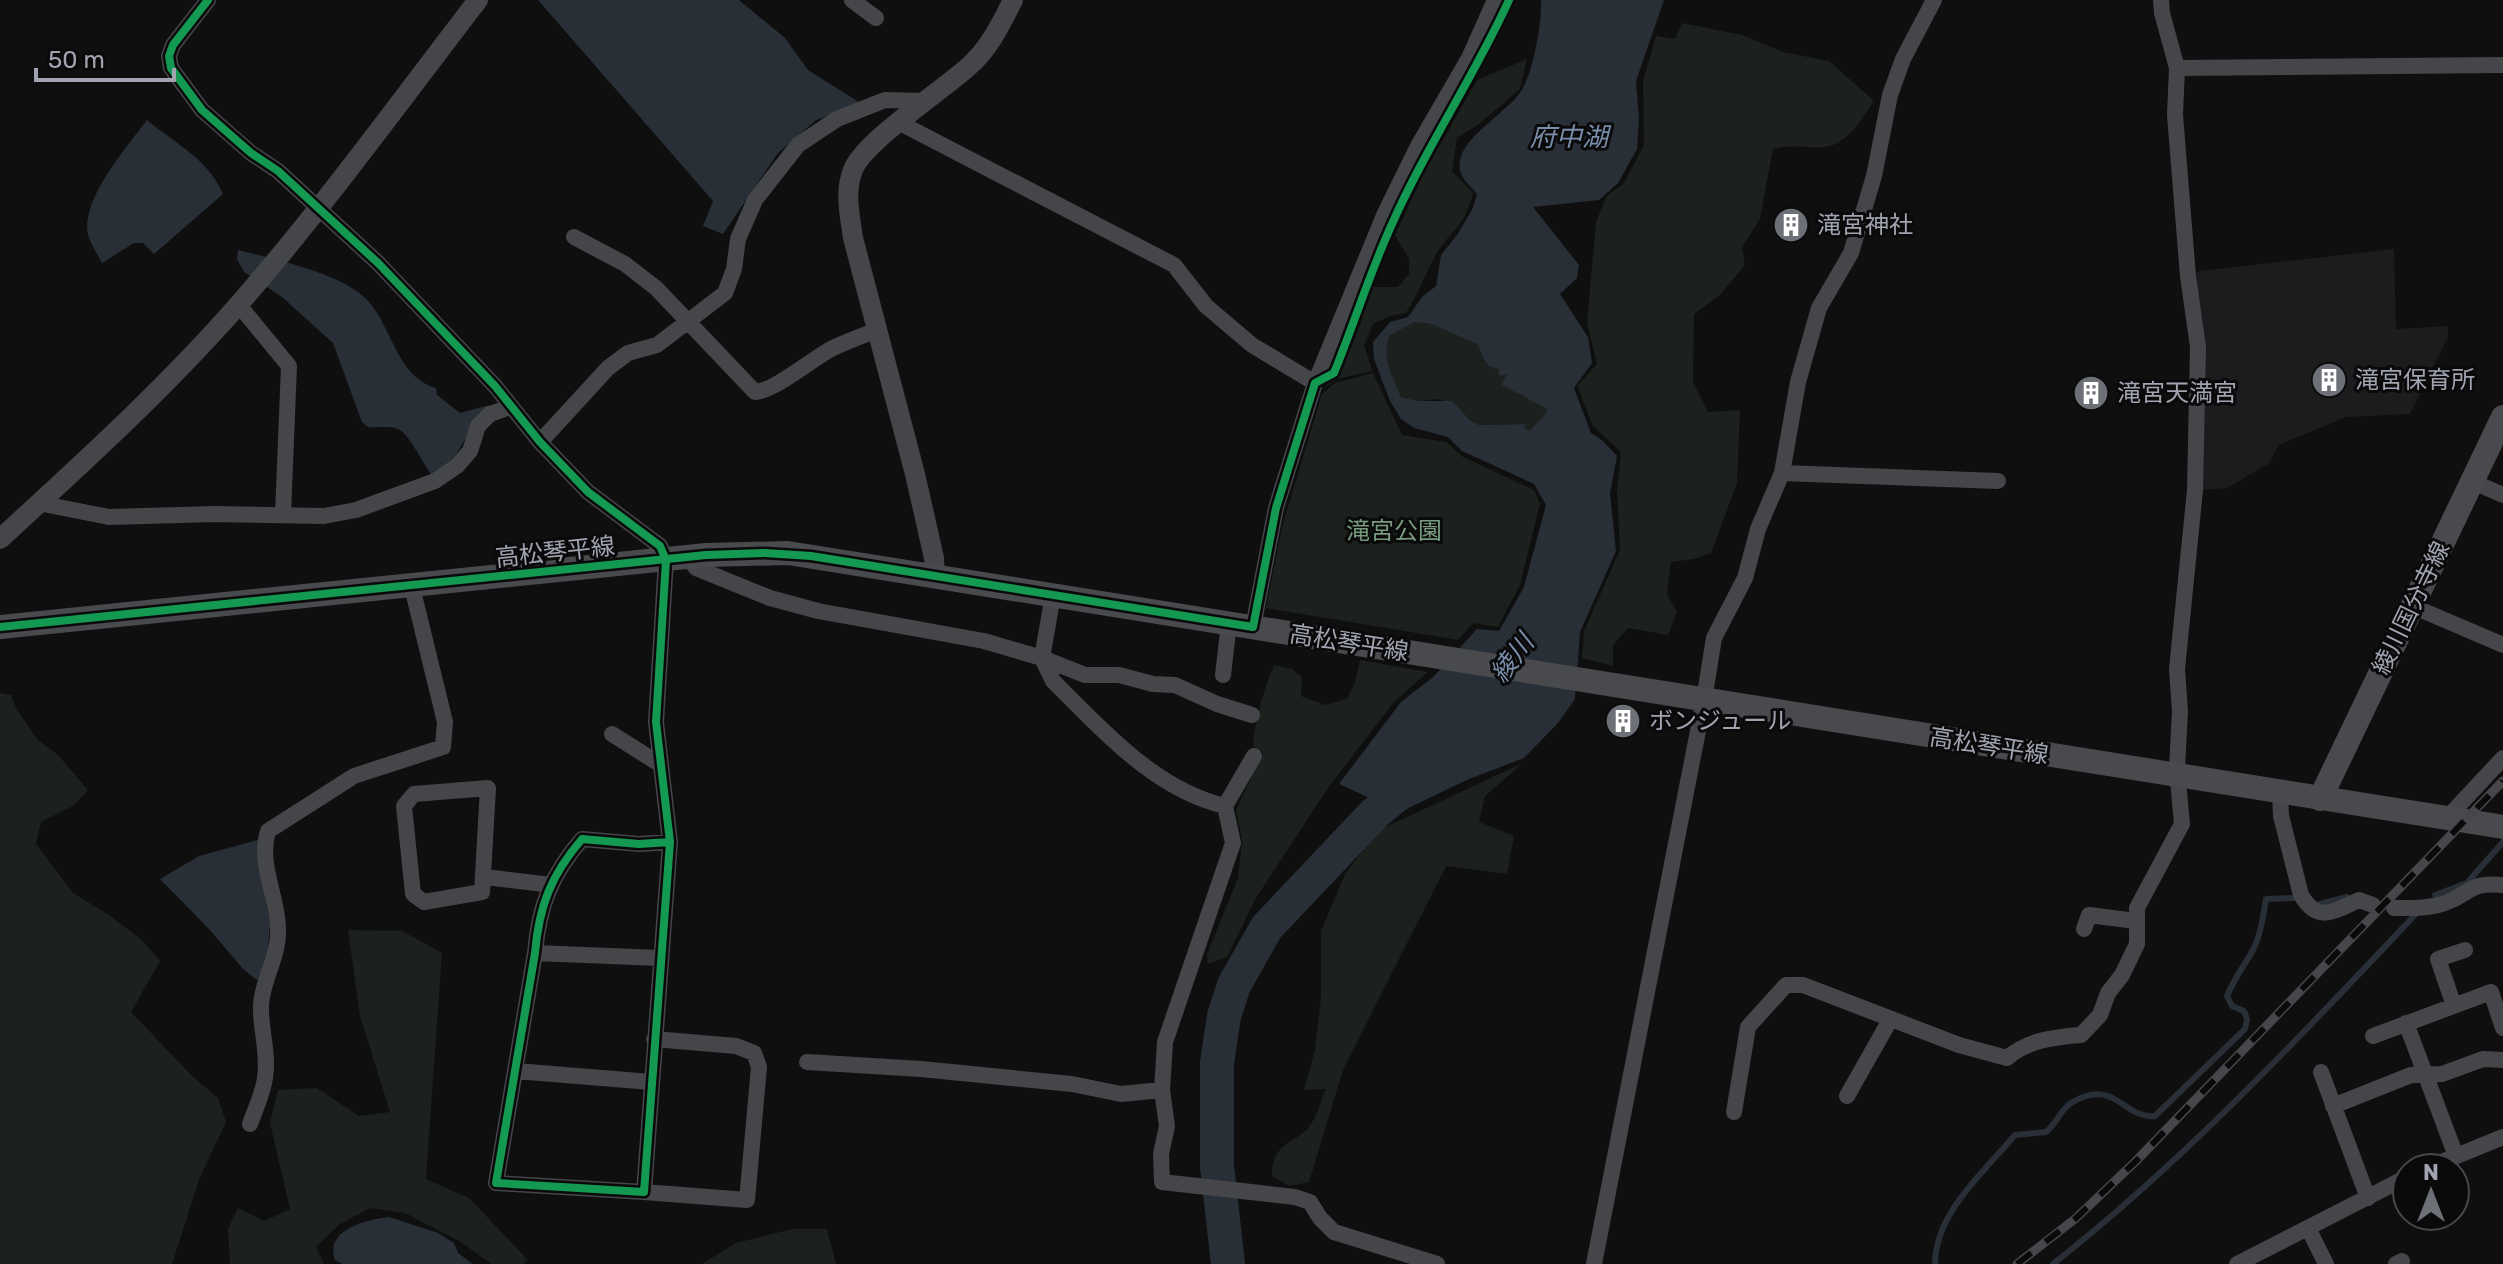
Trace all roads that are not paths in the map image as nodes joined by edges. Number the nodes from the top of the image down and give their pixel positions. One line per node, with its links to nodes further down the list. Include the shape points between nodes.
1 (208, 0): 13 (street, via 173,45 171,68 202,110)
2 (478, 0): 13 (street)
3 (852, 0): 8 (street)
4 (1013, 0): 11 (street, via 986,48)
5 (1495, 0): 18 (street, via 1385,213)
6 (1934, 0): 23 (street, via 1890,95 1851,253 1819,308 1798,382)
7 (2161, 0): 10 (street)
8 (876, 18)
9 (2503, 65): 10 (street)
10 (2177, 68): 46 (street, via 2175,115 2198,347 2195,490 2177,669)
11 (925, 101): 12 (street); 16 (street, via 885,100 837,119 798,145 755,200 738,239 725,293)
12 (900, 123): 17 (street, via 857,161 849,186 853,238); 18 (street, via 1174,265 1206,306 1252,345)
13 (318, 208): 15 (street); 19 (street, via 389,274)
14 (574, 237): 16 (street, via 625,264 656,288)
15 (242, 300): 27 (street); 28 (street, via 289,366)
16 (687, 324): 17 (street, via 755,392 766,391 799,367); 21 (street, via 608,368)
17 (877, 330): 31 (street)
18 (1315, 383): 35 (street)
19 (510, 407): 21 (street); 28 (street, via 490,414 478,426 470,451 435,481 356,510 324,516)
20 (2503, 417): 22 (main road, 綾川国分寺線)
21 (540, 442): 30 (street, via 588,492)
22 (2497, 444): 25 (main road, 綾川国分寺線)
23 (1782, 473): 24 (street); 40 (street, via 1758,529 1745,578 1714,638)
24 (1998, 481)
25 (2471, 481): 26 (street); 34 (main road, 綾川国分寺線)
26 (2503, 495)
27 (38, 503): 28 (street, via 109,517); 29 (street)
28 (283, 514)
29 (0, 539)
30 (677, 559): 31 (main road, 高松琴平線, via 788,553); 32 (main road, 高松琴平線); 38 (street, via 770,598 984,641); 45 (street, via 657,686)
31 (935, 576): 33 (main road, 高松琴平線)
32 (412, 587): 36 (main road, 高松琴平線); 79 (street, via 445,722 443,747 354,776 268,831 264,844 278,927 261,1003 265,1079)
33 (1053, 595): 35 (main road, 高松琴平線); 38 (street)
34 (2412, 606): 37 (street); 48 (main road, 綾川国分寺線)
35 (1241, 625): 39 (street); 40 (main road, 高松琴平線)
36 (0, 627)
37 (2503, 645)
38 (1042, 658): 41 (street, via 1085,675 1175,685); 49 (street, via 1053,681 1119,746 1200,800)
39 (1223, 675)
40 (1704, 700): 46 (main road, 高松琴平線); 88 (street)
41 (1252, 715)
42 (612, 734): 45 (street)
43 (1254, 756): 49 (street)
44 (2503, 758): 50 (street)
45 (661, 765): 52 (street)
46 (2179, 776): 47 (main road, 高松琴平線); 58 (street, via 2182,824 2137,908)
47 (2280, 792): 48 (main road, 高松琴平線); 56 (street, via 2281,816 2308,907 2331,913 2359,900)
48 (2320, 799): 50 (main road, 高松琴平線)
49 (1225, 806): 75 (street, via 1233,843 1165,1042)
50 (2447, 818): 51 (main road, 高松琴平線)
51 (2503, 827)
52 (670, 842): 54 (street, via 582,839); 62 (street)
53 (485, 877): 53 (street, via 482,892 469,896 424,902 413,894 404,806 414,794 488,788); 54 (street)
54 (551, 885): 61 (street, via 538,917)
55 (2503, 885): 57 (street, via 2480,883 2445,903)
56 (2373, 905)
57 (2394, 908)
58 (2136, 921): 59 (street, via 2089,915); 64 (street, via 2137,944 2100,1015 2081,1035 2046,1038 2007,1058)
59 (2084, 929)
60 (2465, 950): 63 (street, via 2438,959)
61 (535, 953): 62 (street); 71 (street)
62 (659, 958): 68 (street)
63 (2454, 1006): 65 (street); 66 (street, via 2491,992)
64 (1890, 1020): 76 (street); 78 (street, via 1803,985 1786,985 1748,1027)
65 (2406, 1023): 67 (street); 73 (street)
66 (2503, 1028)
67 (2373, 1036)
68 (654, 1039): 74 (street); 84 (street, via 736,1046 754,1053 759,1067 747,1200)
69 (2503, 1060): 73 (street, via 2483,1059)
70 (807, 1062): 75 (street, via 1072,1084 1121,1094)
71 (516, 1071): 74 (street); 84 (street, via 496,1183)
72 (2321, 1072): 77 (street)
73 (2427, 1075): 77 (street, via 2411,1075); 81 (street)
74 (651, 1082): 84 (street)
75 (1162, 1090): 87 (street, via 1167,1126 1162,1182 1295,1197 1310,1202 1334,1232)
76 (1847, 1096)
77 (2333, 1106): 85 (street)
78 (1734, 1112)
79 (250, 1124)
80 (2503, 1137): 82 (street)
81 (2455, 1152)
82 (2466, 1152)
83 (2391, 1186): 85 (street)
84 (644, 1192)
85 (2368, 1198): 86 (street)
86 (2309, 1230): 89 (street); 90 (street)
87 (1437, 1264)
88 (1594, 1264)
89 (2237, 1264)
90 (2326, 1264)

